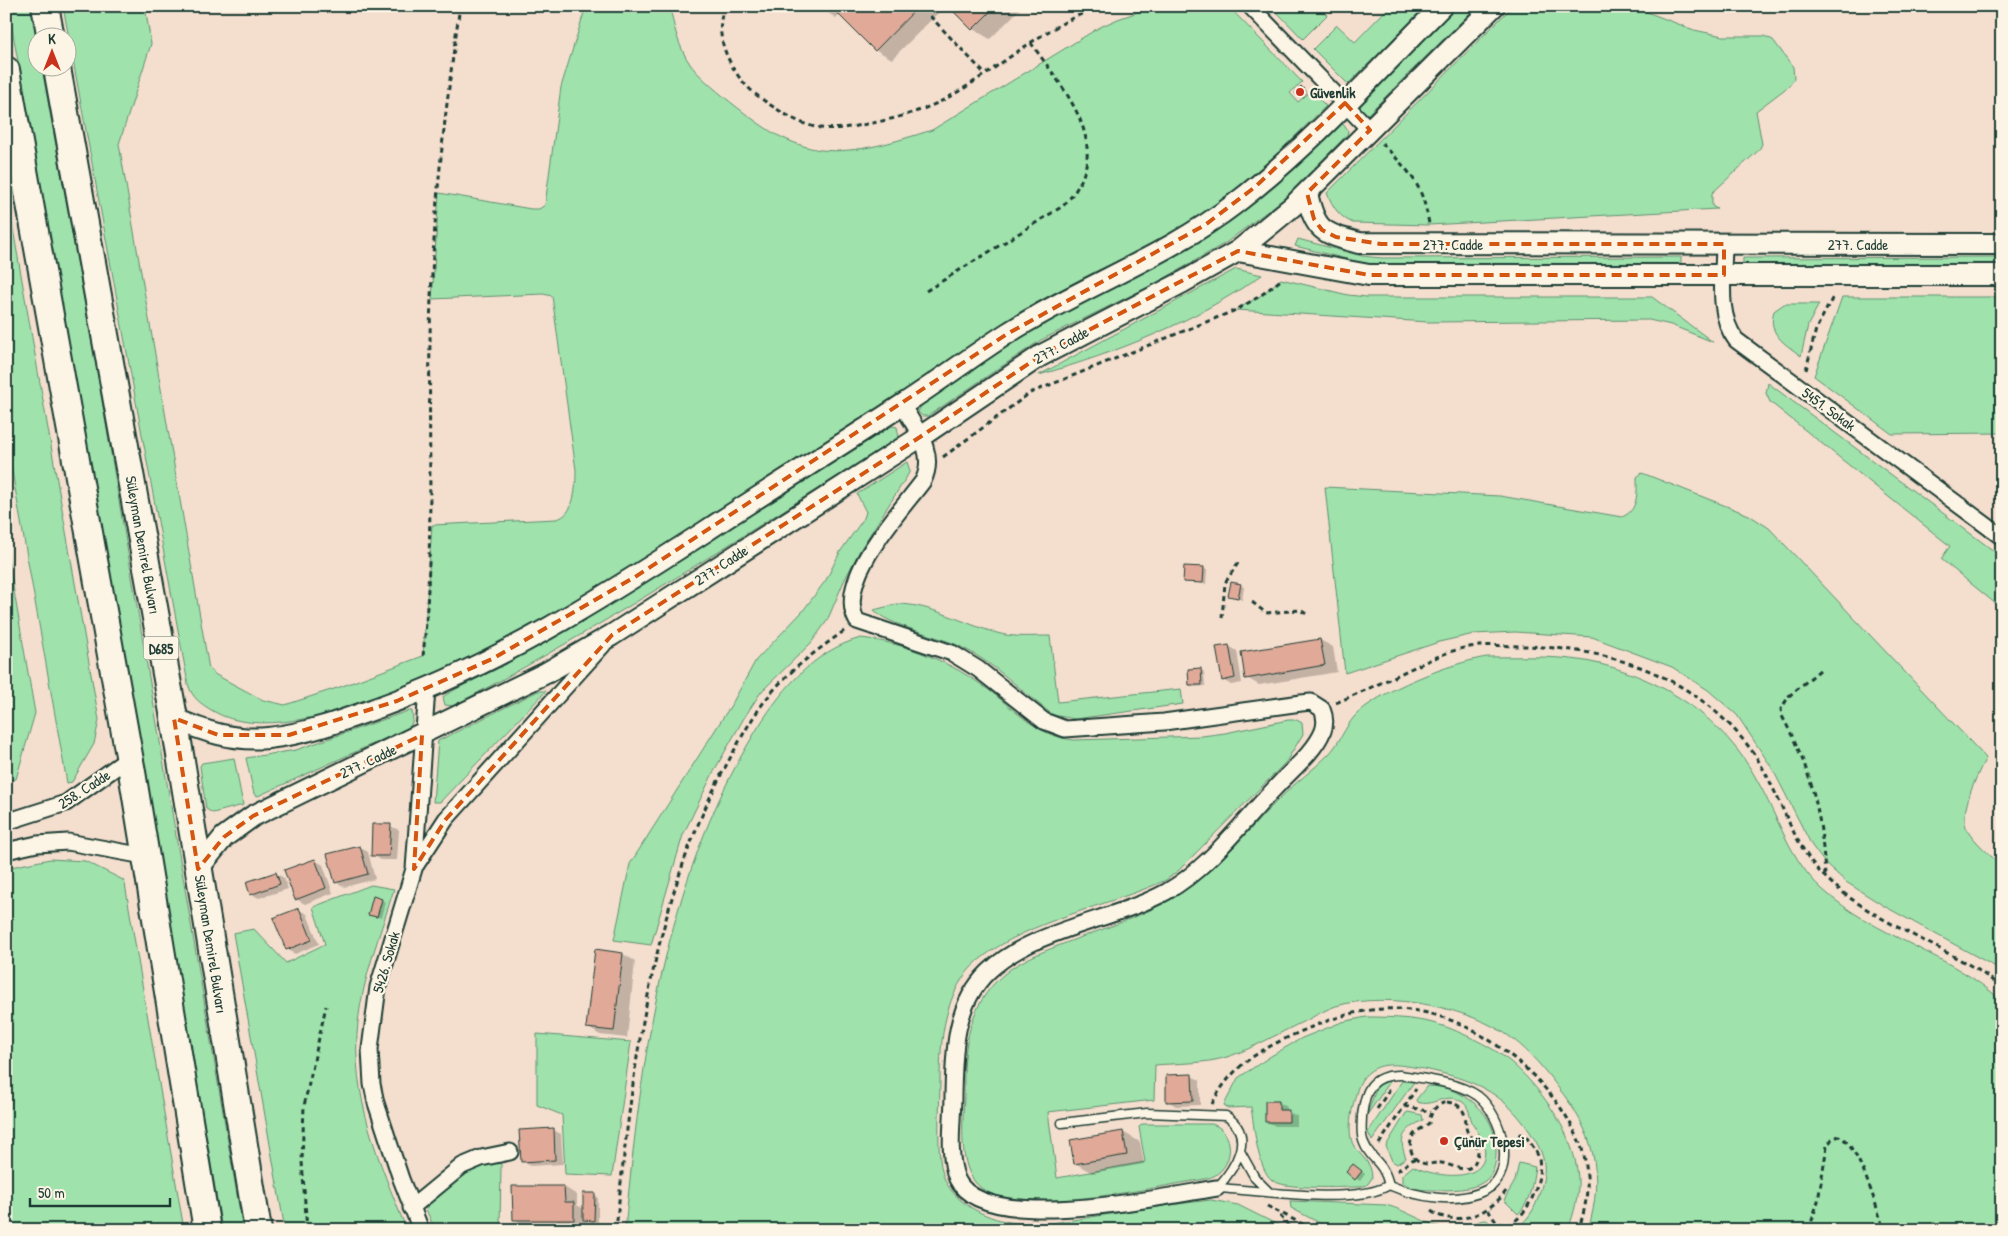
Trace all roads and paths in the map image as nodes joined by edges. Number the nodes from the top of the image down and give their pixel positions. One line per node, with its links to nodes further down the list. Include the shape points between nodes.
1 (46, 6): 9 (highway)
2 (460, 6): 37 (path, via 446,115 432,283 429,387 432,525)
3 (725, 6): 12 (path, via 720,33 736,72 766,102 810,127 834,129 904,115 948,98)
4 (1103, 6): 10 (path, via 1070,19)
5 (1250, 6): 14 (street)
6 (1442, 6): 14 (street)
7 (1494, 6): 15 (street)
8 (930, 16): 12 (path)
9 (49, 28)
10 (1031, 43): 12 (path); 24 (path, via 1074,105 1083,124 1088,158 1084,177 1077,192 1063,206)
11 (6, 70): 43 (highway)
12 (985, 74)
13 (59, 78): 41 (highway, Süleyman Demirel Bulvarı / D685)
14 (1345, 103): 15 (street); 27 (street, via 1248,193 1205,225 1026,322)
15 (1370, 130): 16 (street); 17 (path, via 1415,179 1425,199)
16 (1307, 192): 18 (street, 277. Cadde, via 1314,219 1322,230 1359,243); 20 (street, 277. Cadde)
17 (1429, 225)
18 (1724, 244): 19 (street, 277. Cadde); 22 (street, 5451. Sokak)
19 (2002, 244)
20 (1238, 251): 21 (street, 277. Cadde); 28 (street, 277. Cadde, via 1040,356)
21 (1299, 264): 22 (street, 277. Cadde, via 1369,275); 29 (path, via 1260,296 1236,310 1030,392)
22 (1724, 275): 23 (street, 277. Cadde); 30 (street, 5451. Sokak, via 1725,319 1736,340)
23 (2002, 275)
24 (926, 290)
25 (1833, 297): 26 (path, via 1816,329)
26 (1806, 370)
27 (902, 405): 28 (street); 39 (street, via 608,594 492,659)
28 (920, 437): 29 (street, via 927,450); 36 (street, 277. Cadde)
29 (928, 468): 35 (street, via 923,481 872,548 862,569 851,603)
30 (2002, 537)
31 (1238, 563): 34 (path, via 1225,583)
32 (1252, 602): 33 (path, via 1266,613 1300,610)
33 (1308, 615)
34 (1222, 618)
35 (856, 621): 40 (street, via 952,653 978,668 1044,721 1065,729 1164,722 1311,702); 73 (path, via 793,670 773,691 743,734 695,829 666,921 638,1054)
36 (612, 635): 42 (street, 277. Cadde, via 546,673); 48 (street, via 446,819)
37 (423, 656)
38 (1820, 670): 49 (path, via 1789,696 1781,709 1815,794)
39 (427, 689): 41 (street, via 315,729 264,738 218,735); 42 (street, 5426. Sokak)
40 (1322, 708): 49 (path, via 1443,654 1464,648 1535,646 1583,650 1608,656 1685,688 1709,704 1733,727 1764,770 1801,842); 64 (street, via 1325,724 1312,748 1201,866 1150,900 1049,937 998,963 972,995 956,1031 953,1157 957,1179 970,1193 999,1207 1046,1211)
41 (174, 718): 47 (highway, Süleyman Demirel Bulvarı / D685)
42 (423, 735): 47 (street, 277. Cadde, via 253,816 224,837); 48 (street, 5426. Sokak)
43 (129, 758): 44 (street, 258. Cadde, via 66,803); 46 (highway)
44 (6, 822)
45 (6, 851): 46 (street, via 68,842)
46 (144, 856): 69 (highway)
47 (198, 868): 70 (highway, Süleyman Demirel Bulvarı / D685)
48 (414, 868): 67 (street, 5426. Sokak, via 378,987 370,1049 376,1103)
49 (1825, 877): 50 (path, via 1884,919 1978,970)
50 (2002, 989)
51 (326, 1006): 71 (path, via 304,1106 302,1162)
52 (1400, 1075): 53 (lane); 57 (path); 57 (lane, via 1385,1076 1370,1086 1363,1107)
53 (1423, 1078): 54 (path); 63 (lane, via 1462,1088 1487,1105 1502,1136 1503,1156 1499,1174 1486,1190 1460,1196 1421,1196)
54 (1404, 1106): 55 (path); 60 (path)
55 (1431, 1112): 61 (path, via 1429,1123 1412,1137 1410,1150); 61 (path, via 1447,1102 1463,1109 1467,1132 1477,1144 1478,1156 1471,1166 1460,1170 1444,1163 1422,1163)
56 (1062, 1123): 58 (lane, via 1147,1113 1226,1116 1238,1130)
57 (1361, 1132): 60 (lane, via 1362,1141)
58 (1240, 1151): 64 (lane, via 1233,1170); 66 (lane, via 1255,1178)
59 (510, 1152): 67 (street, via 462,1166)
60 (1372, 1154): 62 (lane)
61 (1415, 1158): 62 (path, via 1404,1167)
62 (1386, 1174): 63 (lane)
63 (1389, 1185): 66 (lane, via 1372,1194 1357,1195)
64 (1217, 1188): 65 (lane)
65 (1248, 1190): 66 (lane); 68 (path, via 1258,1201)
66 (1268, 1191)
67 (411, 1208): 72 (street, 5426. Sokak)
68 (1278, 1213): 74 (path); 75 (path)
69 (207, 1230)
70 (258, 1230)
71 (307, 1230)
72 (421, 1230)
73 (616, 1230)
74 (1292, 1230)
75 (1314, 1230)
76 (1810, 1230): 77 (path, via 1827,1146 1839,1136 1850,1144)
77 (1884, 1230)

